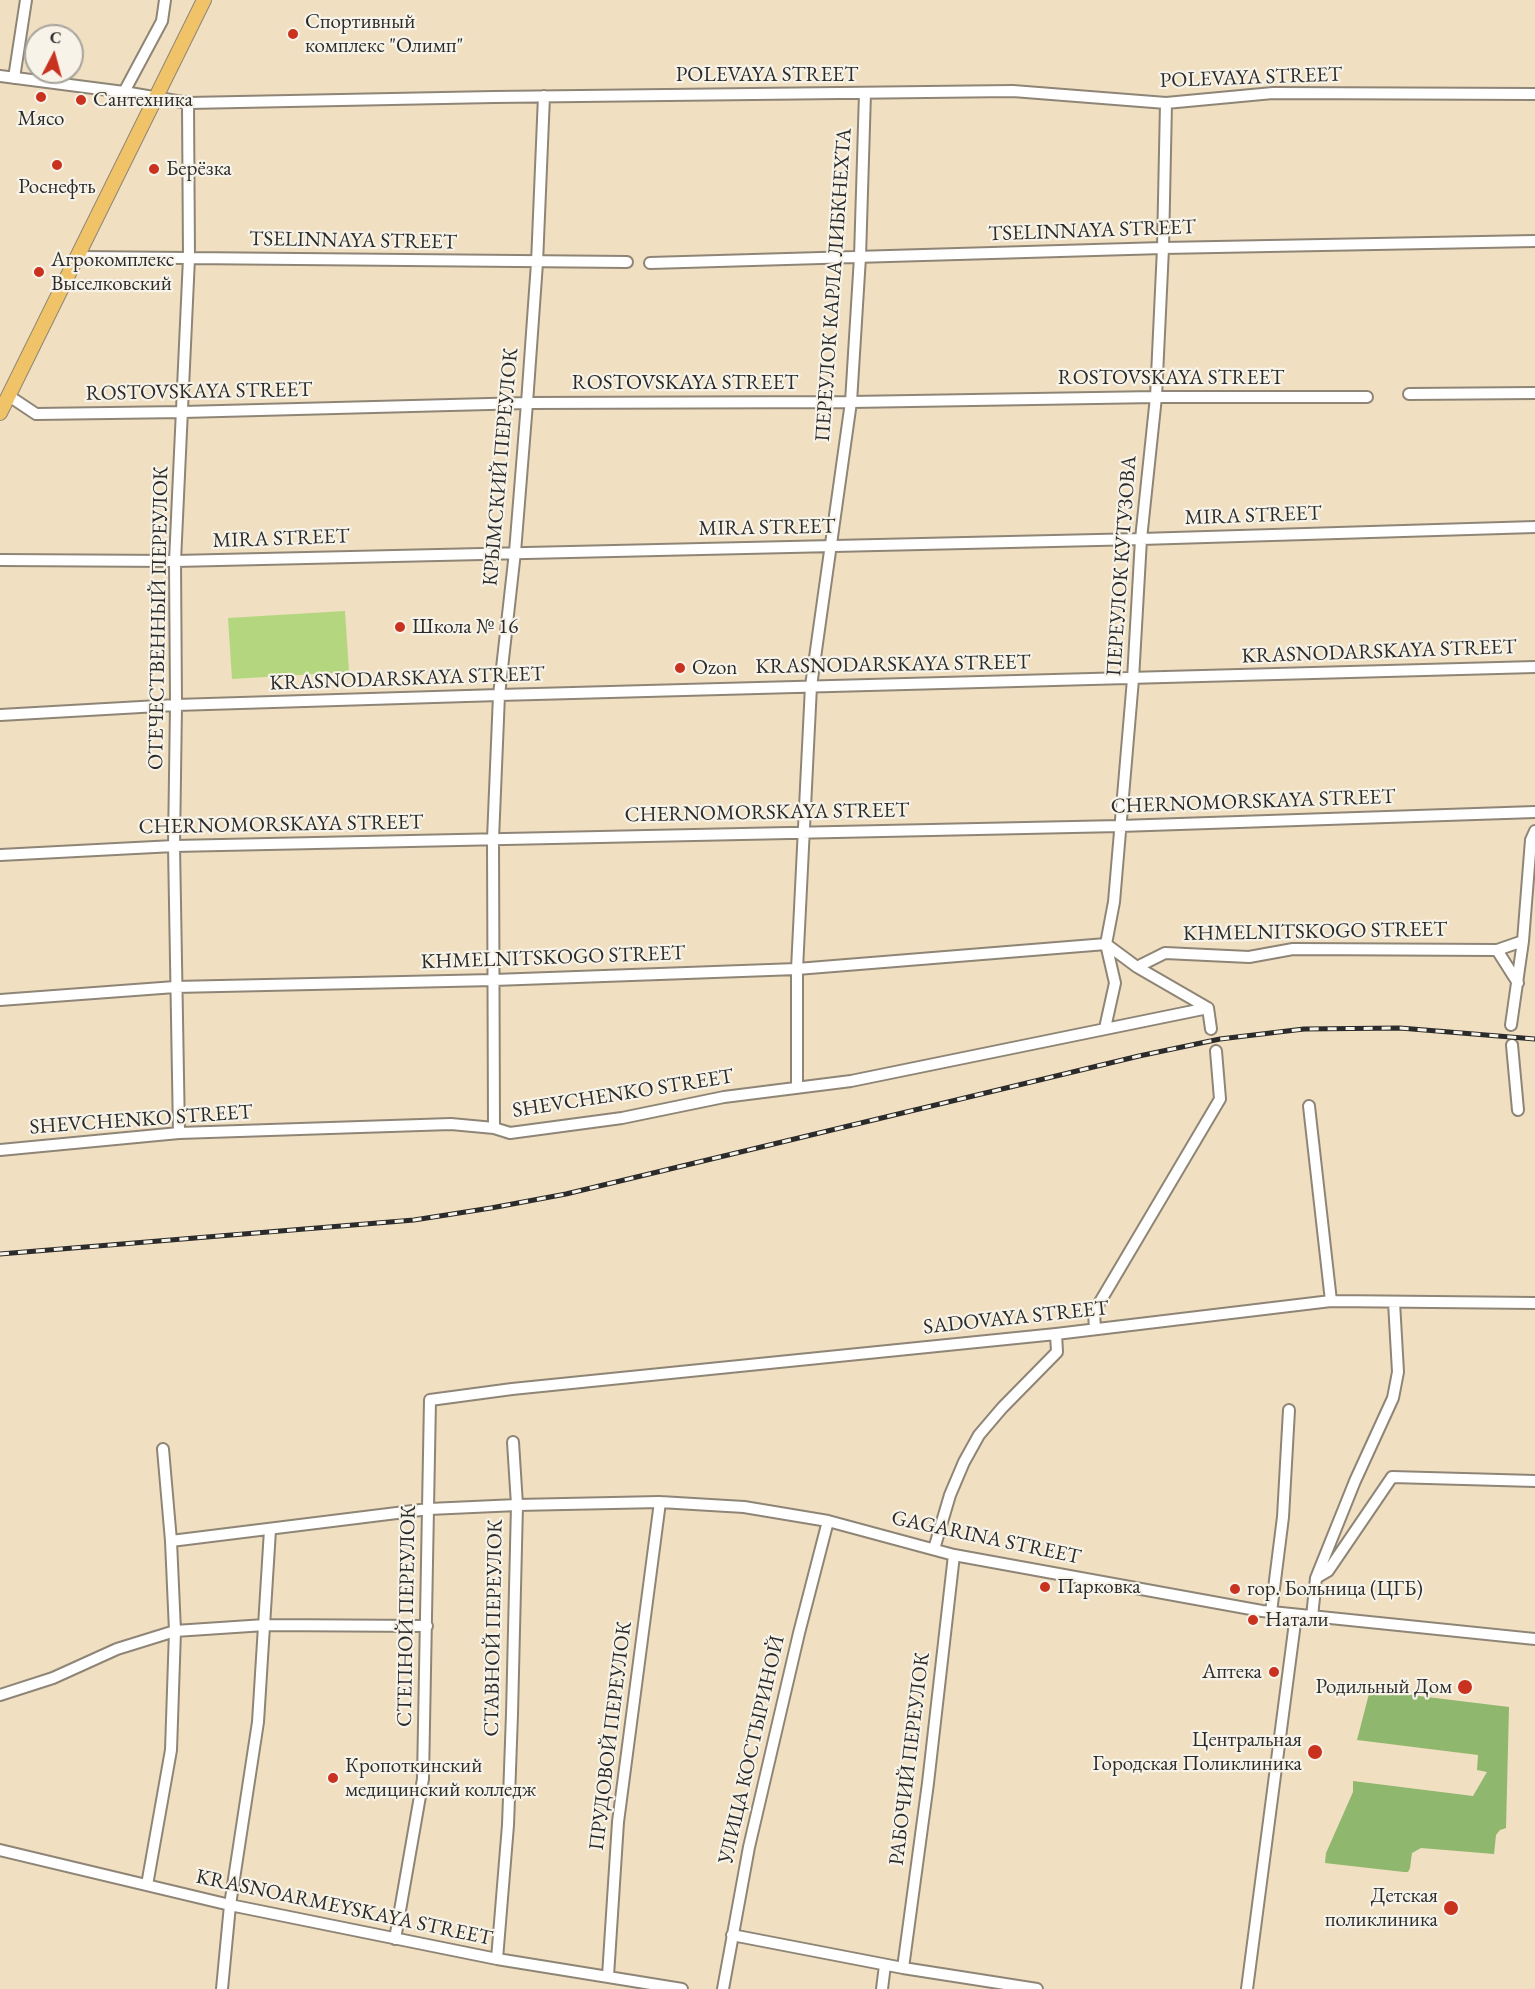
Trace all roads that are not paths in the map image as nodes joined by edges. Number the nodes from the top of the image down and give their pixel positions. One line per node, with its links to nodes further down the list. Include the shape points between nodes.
1 (26, 0): 5 (street)
2 (165, 0): 6 (street, via 162,21)
3 (204, 0): 10 (main road)
4 (0, 76): 5 (street, POLEVAYA STREET)
5 (14, 78): 6 (street, POLEVAYA STREET)
6 (124, 92): 10 (street, POLEVAYA STREET)
7 (866, 93): 9 (street, POLEVAYA STREET); 12 (street, POLEVAYA STREET, via 1013,92); 16 (street, ПЕРЕУЛОК КАРЛА ЛИБКНЕХТА)
8 (1535, 94): 12 (street, POLEVAYA STREET, via 1274,93)
9 (544, 96): 11 (street, POLEVAYA STREET); 18 (street, КРЫМСКИЙ ПЕРЕУЛОК)
10 (155, 98): 11 (street, POLEVAYA STREET); 15 (main road)
11 (188, 103): 17 (street, ОТЕЧЕСТВЕННЫЙ ПЕРЕУЛОК)
12 (1166, 103): 14 (street, ПЕРЕУЛОК КУТУЗОВА)
13 (1535, 241): 14 (street, TSELINNAYA STREET)
14 (1163, 248): 16 (street, TSELINNAYA STREET); 24 (street, ПЕРЕУЛОК КУТУЗОВА)
15 (78, 256): 17 (street, TSELINNAYA STREET); 23 (main road)
16 (860, 257): 20 (street, TSELINNAYA STREET); 26 (street, ПЕРЕУЛОК КАРЛА ЛИБКНЕХТА)
17 (189, 258): 18 (street, TSELINNAYA STREET); 28 (street, ОТЕЧЕСТВЕННЫЙ ПЕРЕУЛОК)
18 (537, 262): 19 (street, TSELINNAYA STREET); 27 (street, КРЫМСКИЙ ПЕРЕУЛОК)
19 (627, 262)
20 (650, 263)
21 (1535, 393): 22 (street)
22 (1409, 394)
23 (9, 396): 28 (street, ROSTOVSKAYA STREET, via 36,414); 29 (main road)
24 (1155, 397): 25 (street, ROSTOVSKAYA STREET); 26 (street, ROSTOVSKAYA STREET); 31 (street, ПЕРЕУЛОК КУТУЗОВА)
25 (1367, 397)
26 (851, 402): 27 (street, ROSTOVSKAYA STREET); 32 (street, ПЕРЕУЛОК КАРЛА ЛИБКНЕХТА)
27 (527, 403): 28 (street, ROSTOVSKAYA STREET); 33 (street, КРЫМСКИЙ ПЕРЕУЛОК)
28 (183, 412): 35 (street, ОТЕЧЕСТВЕННЫЙ ПЕРЕУЛОК)
29 (0, 413)
30 (1535, 527): 31 (street, MIRA STREET)
31 (1141, 539): 32 (street, MIRA STREET); 37 (street, ПЕРЕУЛОК КУТУЗОВА)
32 (829, 546): 33 (street, MIRA STREET); 38 (street, ПЕРЕУЛОК КАРЛА ЛИБКНЕХТА)
33 (515, 552): 35 (street, MIRA STREET); 39 (street, КРЫМСКИЙ ПЕРЕУЛОК)
34 (0, 560): 35 (street, MIRA STREET)
35 (176, 561): 40 (street, ОТЕЧЕСТВЕННЫЙ ПЕРЕУЛОК)
36 (1535, 667): 37 (street, KRASNODARSKAYA STREET)
37 (1133, 679): 38 (street, KRASNODARSKAYA STREET); 43 (street, ПЕРЕУЛОК КУТУЗОВА)
38 (811, 686): 39 (street, KRASNODARSKAYA STREET); 45 (street, ПЕРЕУЛОК КАРЛА ЛИБКНЕХТА)
39 (499, 695): 40 (street, KRASNODARSKAYA STREET); 46 (street, КРЫМСКИЙ ПЕРЕУЛОК)
40 (176, 705): 41 (street, KRASNODARSKAYA STREET); 47 (street, ОТЕЧЕСТВЕННЫЙ ПЕРЕУЛОК)
41 (0, 715)
42 (1535, 812): 43 (street, CHERNOMORSKAYA STREET)
43 (1120, 825): 45 (street, CHERNOMORSKAYA STREET); 50 (street, ПЕРЕУЛОК КУТУЗОВА)
44 (1535, 831): 49 (street)
45 (802, 832): 46 (street, CHERNOMORSKAYA STREET); 53 (street, ПЕРЕУЛОК КАРЛА ЛИБКНЕХТА)
46 (493, 839): 47 (street, CHERNOMORSKAYA STREET); 54 (street, КРЫМСКИЙ ПЕРЕУЛОК)
47 (174, 846): 48 (street, CHERNOMORSKAYA STREET); 56 (street, ОТЕЧЕСТВЕННЫЙ ПЕРЕУЛОК)
48 (0, 855)
49 (1523, 940): 51 (street, KHMELNITSKOGO STREET); 55 (street)
50 (1107, 944): 52 (street); 53 (street, KHMELNITSKOGO STREET); 60 (street, ПЕРЕУЛОК КУТУЗОВА, via 1115,983)
51 (1497, 950): 52 (street, KHMELNITSKOGO STREET, via 1293,949 1250,957 1166,953); 55 (street)
52 (1137, 967): 58 (street)
53 (797, 969): 54 (street, KHMELNITSKOGO STREET); 64 (street, ПЕРЕУЛОК КАРЛА ЛИБКНЕХТА)
54 (494, 980): 56 (street, KHMELNITSKOGO STREET); 67 (street, КРЫМСКИЙ ПЕРЕУЛОК)
55 (1518, 983): 59 (street)
56 (175, 987): 57 (street, KHMELNITSKOGO STREET); 68 (street, ОТЕЧЕСТВЕННЫЙ ПЕРЕУЛОК)
57 (0, 1000)
58 (1208, 1008): 60 (street, SHEVCHENKO STREET); 61 (street)
59 (1511, 1024)
60 (1105, 1028): 64 (street, SHEVCHENKO STREET, via 851,1082)
61 (1211, 1029)
62 (1512, 1045): 66 (street)
63 (1216, 1051): 73 (street, via 1220,1099 1094,1311)
64 (797, 1088): 67 (street, SHEVCHENKO STREET, via 510,1133)
65 (1309, 1106): 70 (street)
66 (1518, 1110)
67 (494, 1128): 68 (street, SHEVCHENKO STREET, via 451,1124)
68 (179, 1133): 69 (street, SHEVCHENKO STREET)
69 (0, 1150)
70 (1331, 1301): 71 (street, SADOVAYA STREET); 73 (street, SADOVAYA STREET)
71 (1394, 1302): 72 (street, SADOVAYA STREET); 88 (street, via 1398,1372 1393,1398)
72 (1535, 1303)
73 (1095, 1329): 74 (street, SADOVAYA STREET)
74 (1056, 1334): 75 (street, SADOVAYA STREET); 86 (street, via 1057,1352 1002,1408 964,1462)
75 (430, 1400): 82 (street, СТЕПНОЙ ПЕРЕУЛОК)
76 (1289, 1410): 89 (street, via 1283,1517)
77 (513, 1442): 81 (street, СТАВНОЙ ПЕРЕУЛОК)
78 (163, 1449): 85 (street)
79 (1535, 1481): 88 (street, via 1392,1477 1328,1572)
80 (660, 1502): 81 (street, GAGARINA STREET); 83 (street, GAGARINA STREET, via 744,1507); 105 (street, ПРУДОВОЙ ПЕРЕУЛОК, via 618,1822)
81 (517, 1505): 82 (street, GAGARINA STREET); 102 (street, СТАВНОЙ ПЕРЕУЛОК, via 508,1825)
82 (429, 1509): 84 (street, GAGARINA STREET); 93 (street, СТЕПНОЙ ПЕРЕУЛОК)
83 (828, 1521): 86 (street, GAGARINA STREET); 100 (street, УЛИЦА КОСТЫРИНОЙ, via 760,1796)
84 (270, 1530): 85 (street, GAGARINA STREET); 92 (street)
85 (171, 1541): 94 (street)
86 (934, 1550): 87 (street, GAGARINA STREET)
87 (954, 1555): 89 (street, GAGARINA STREET); 104 (street, РАБОЧИЙ ПЕРЕУЛОК)
88 (1316, 1578): 91 (street)
89 (1271, 1612): 90 (street, GAGARINA STREET)
90 (1296, 1615): 91 (street, GAGARINA STREET); 111 (street)
91 (1312, 1617): 95 (street, GAGARINA STREET)
92 (265, 1625): 93 (street); 94 (street); 99 (street, via 258,1722)
93 (427, 1626): 101 (street, СТЕПНОЙ ПЕРЕУЛОК, via 423,1779)
94 (175, 1631): 96 (street, via 117,1649 53,1678); 98 (street, via 171,1750)
95 (1535, 1639)
96 (0, 1695)
97 (0, 1850): 98 (street, KRASNOARMEYSKAYA STREET)
98 (147, 1885): 99 (street, KRASNOARMEYSKAYA STREET)
99 (230, 1905): 101 (street, KRASNOARMEYSKAYA STREET); 106 (street)
100 (732, 1935): 103 (street); 108 (street, УЛИЦА КОСТЫРИНОЙ)
101 (395, 1939): 102 (street, KRASNOARMEYSKAYA STREET)
102 (497, 1959): 105 (street, KRASNOARMEYSKAYA STREET)
103 (885, 1965): 104 (street); 109 (street)
104 (903, 1968): 110 (street)
105 (608, 1976): 107 (street, KRASNOARMEYSKAYA STREET)
106 (222, 1989)
107 (682, 1989)
108 (723, 1989)
109 (882, 1989)
110 (1037, 1989)
111 (1247, 1989)

